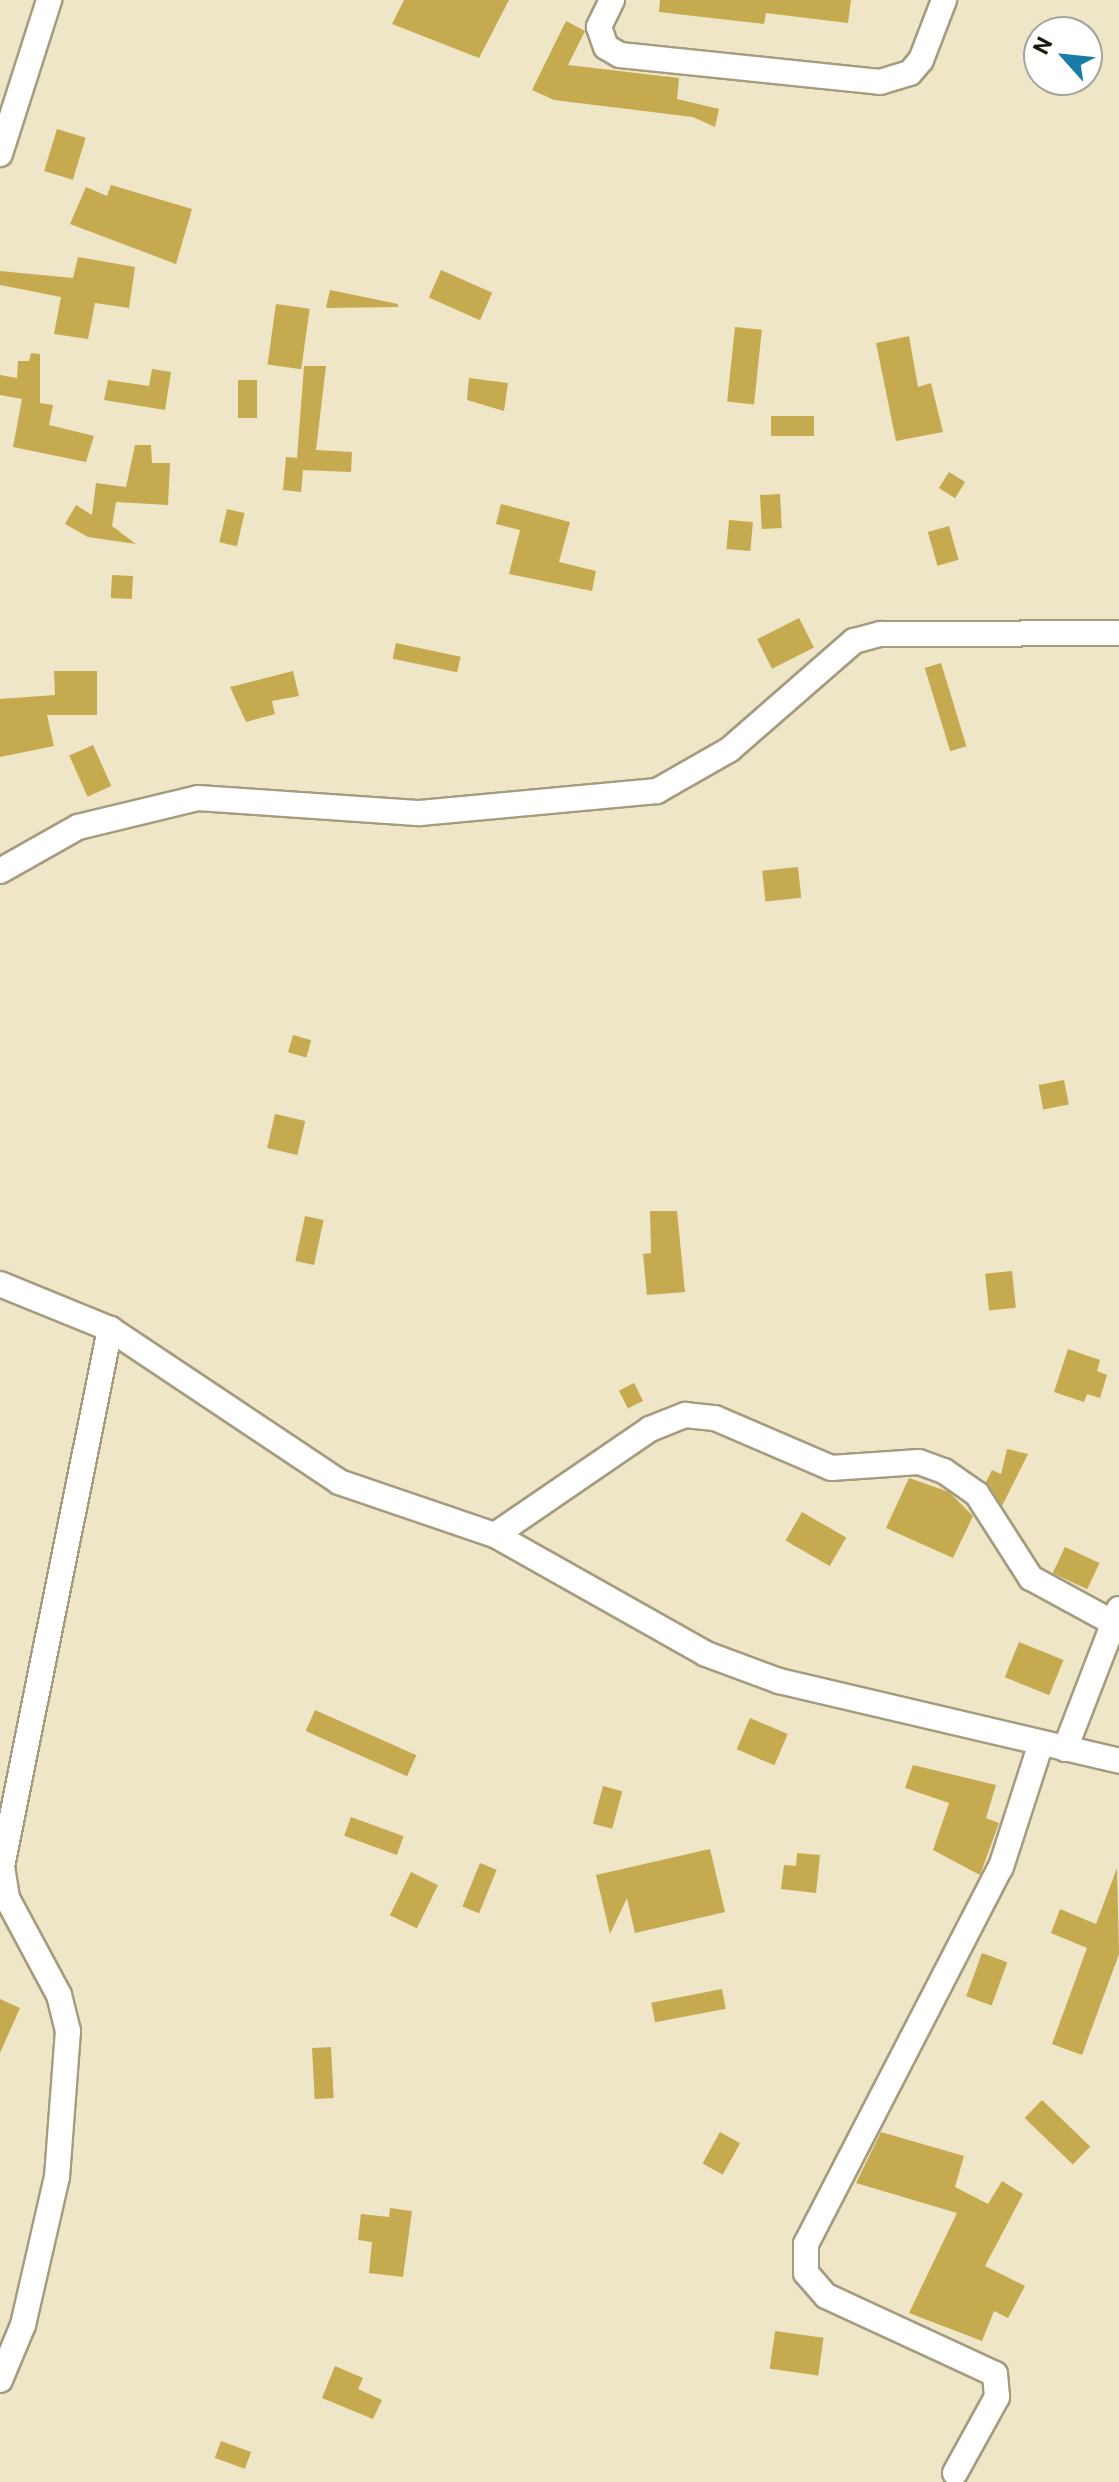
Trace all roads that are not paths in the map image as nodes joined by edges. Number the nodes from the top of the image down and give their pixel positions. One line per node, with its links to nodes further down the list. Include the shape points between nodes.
1 (49, 0): 4 (street)
2 (612, 0): 3 (street, via 599,27 606,47 620,55 880,82 910,73 921,60)
3 (944, 0)
4 (0, 154)
5 (1119, 633): 6 (street, via 881,634 854,641 729,750 679,783 643,794 420,813 229,796 184,799 78,827)
6 (0, 871)
7 (0, 1284): 8 (street)
8 (110, 1329): 9 (street, via 339,1482); 14 (street, via 2,1866 7,1898 59,1995 68,2031 57,2177 23,2325)
9 (495, 1535): 10 (street, via 650,1429 685,1415 715,1418 831,1468 919,1462 944,1471 977,1494 1031,1578); 11 (street, via 706,1654 779,1681)
10 (1115, 1615): 12 (street)
11 (1041, 1743): 12 (street); 15 (street, via 1001,1867 806,2244 806,2273 826,2296 995,2374 997,2397)
12 (1065, 1749): 13 (street)
13 (1119, 1761)
14 (0, 2380)
15 (955, 2473)

